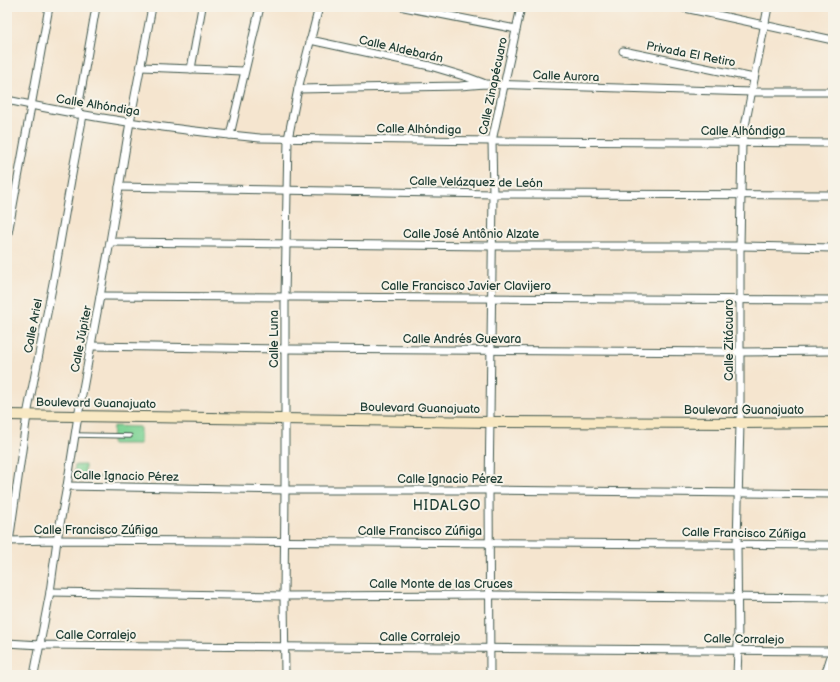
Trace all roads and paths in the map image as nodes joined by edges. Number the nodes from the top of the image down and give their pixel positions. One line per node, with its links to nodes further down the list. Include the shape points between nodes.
1 (49, 7): 26 (street)
2 (96, 7): 27 (street, Calle Ariel)
3 (152, 7): 16 (street, Calle Júpiter)
4 (202, 7): 17 (street)
5 (260, 7): 18 (street)
6 (319, 7): 13 (street, Calle Luna)
7 (404, 7): 12 (street)
8 (521, 7): 12 (street, Calle Zinapécuaro)
9 (680, 7): 11 (street)
10 (768, 7): 11 (street, Calle Zitácuaro)
11 (764, 26): 14 (street); 19 (street, Calle Zitácuaro)
12 (516, 29): 21 (street, Calle Zinapécuaro)
13 (310, 40): 20 (street, Calle Aldebarán, via 430,66); 22 (street, Calle Luna)
14 (833, 40)
15 (623, 51): 19 (street, Privada El Retiro)
16 (140, 67): 17 (street); 28 (street, Calle Júpiter)
17 (191, 68): 18 (street)
18 (244, 71): 29 (street)
19 (754, 78): 23 (street, Calle Zitácuaro)
20 (485, 84): 21 (street, Calle Aurora); 22 (street, Calle Aurora)
21 (504, 85): 23 (street, Calle Aurora); 31 (street, Calle Zinapécuaro)
22 (298, 89): 30 (street, Calle Luna)
23 (752, 92): 24 (street, Calle Aurora); 32 (street, Calle Zitácuaro)
24 (833, 92)
25 (7, 100): 26 (street, Calle Alhóndiga)
26 (30, 105): 27 (street, Calle Alhóndiga); 39 (street)
27 (80, 115): 28 (street, Calle Alhóndiga); 56 (street, Calle Ariel)
28 (130, 122): 29 (street, Calle Alhóndiga); 34 (street, Calle Júpiter)
29 (230, 135): 30 (street, Calle Alhóndiga)
30 (288, 139): 31 (street, Calle Alhóndiga); 35 (street, Calle Luna)
31 (492, 141): 32 (street, Calle Alhóndiga); 36 (street, Calle Zinapécuaro)
32 (742, 142): 33 (street, Calle Alhóndiga); 37 (street, Calle Zitácuaro)
33 (833, 143)
34 (118, 187): 35 (street, Calle Velázquez de León); 40 (street, Calle Júpiter)
35 (286, 191): 36 (street, Calle Velázquez de León); 41 (street, Calle Luna)
36 (493, 194): 37 (street, Calle Velázquez de León); 42 (street, Calle Zinapécuaro)
37 (740, 194): 38 (street, Calle Velázquez de León); 43 (street, Calle Zitácuaro)
38 (833, 195)
39 (7, 238)
40 (110, 242): 41 (street, Calle José Antônio Alzate); 45 (street, Calle Júpiter)
41 (285, 244): 42 (street, Calle José Antônio Alzate); 46 (street, Calle Luna)
42 (492, 246): 43 (street, Calle José Antônio Alzate); 47 (street, Calle Zinapécuaro)
43 (740, 246): 44 (street, Calle José Antônio Alzate); 48 (street, Calle Zitácuaro)
44 (833, 248)
45 (100, 296): 46 (street, Calle Francisco Javier Clavijero); 50 (street, Calle Júpiter)
46 (285, 297): 47 (street, Calle Francisco Javier Clavijero); 51 (street, Calle Luna)
47 (491, 298): 48 (street, Calle Francisco Javier Clavijero); 52 (street, Calle Zinapécuaro)
48 (740, 299): 49 (street, Calle Francisco Javier Clavijero); 53 (street, Calle Zitácuaro)
49 (833, 300)
50 (91, 346): 51 (street, Calle Andrés Guevara); 57 (street, Calle Júpiter)
51 (285, 349): 52 (street, Calle Andrés Guevara); 58 (street, Calle Luna)
52 (490, 350): 53 (street, Calle Andrés Guevara); 59 (street, Calle Zinapécuaro)
53 (740, 352): 54 (street, Calle Andrés Guevara); 61 (street, Calle Zitácuaro)
54 (833, 352)
55 (7, 415): 56 (street, Boulevard Guanajuato)
56 (27, 415): 57 (street, Boulevard Guanajuato); 70 (street, Calle Ariel)
57 (78, 416): 58 (street, Boulevard Guanajuato); 62 (street, Calle Júpiter)
58 (284, 420): 59 (street, Boulevard Guanajuato); 65 (street, Calle Luna)
59 (489, 422): 61 (street, Boulevard Guanajuato); 66 (street, Calle Zinapécuaro)
60 (833, 422): 61 (street, Boulevard Guanajuato)
61 (740, 423): 67 (street, Calle Zitácuaro)
62 (75, 435): 63 (lane); 64 (street, Calle Júpiter)
63 (130, 436)
64 (67, 486): 65 (street, Calle Ignacio Pérez); 69 (street, Calle Júpiter)
65 (285, 490): 66 (street, Calle Ignacio Pérez); 71 (street, Calle Luna)
66 (489, 490): 67 (street, Calle Ignacio Pérez); 72 (street, Calle Zinapécuaro)
67 (738, 492): 68 (street, Calle Ignacio Pérez); 73 (street, Calle Zitácuaro)
68 (833, 494)
69 (57, 540): 70 (street, Calle Francisco Zúñiga); 71 (street, Calle Francisco Zúñiga); 75 (street, Calle Júpiter)
70 (8, 542)
71 (285, 542): 72 (street, Calle Francisco Zúñiga); 77 (street, Calle Luna)
72 (489, 543): 73 (street, Calle Francisco Zúñiga); 76 (street, Calle Zinapécuaro)
73 (737, 544): 74 (street, Calle Francisco Zúñiga); 78 (street, Calle Zitácuaro)
74 (833, 545)
75 (50, 592): 77 (street, Calle Monte de las Cruces); 81 (street, Calle Júpiter)
76 (489, 595): 77 (street, Calle Monte de las Cruces); 78 (street, Calle Monte de las Cruces); 83 (street, Calle Zinapécuaro)
77 (284, 596): 82 (street, Calle Luna)
78 (738, 596): 79 (street, Calle Monte de las Cruces); 84 (street, Calle Zitácuaro)
79 (833, 598)
80 (7, 643): 81 (street, Calle Corralejo)
81 (40, 645): 82 (street, Calle Corralejo); 86 (street, Calle Júpiter)
82 (285, 647): 83 (street, Calle Corralejo); 87 (street, Calle Luna)
83 (490, 649): 84 (street, Calle Corralejo); 88 (street, Calle Zinapécuaro)
84 (738, 650): 85 (street, Calle Corralejo); 89 (street, Calle Zitácuaro)
85 (833, 651): 90 (street)
86 (34, 675)
87 (285, 675)
88 (490, 675)
89 (736, 675)
90 (825, 675)

